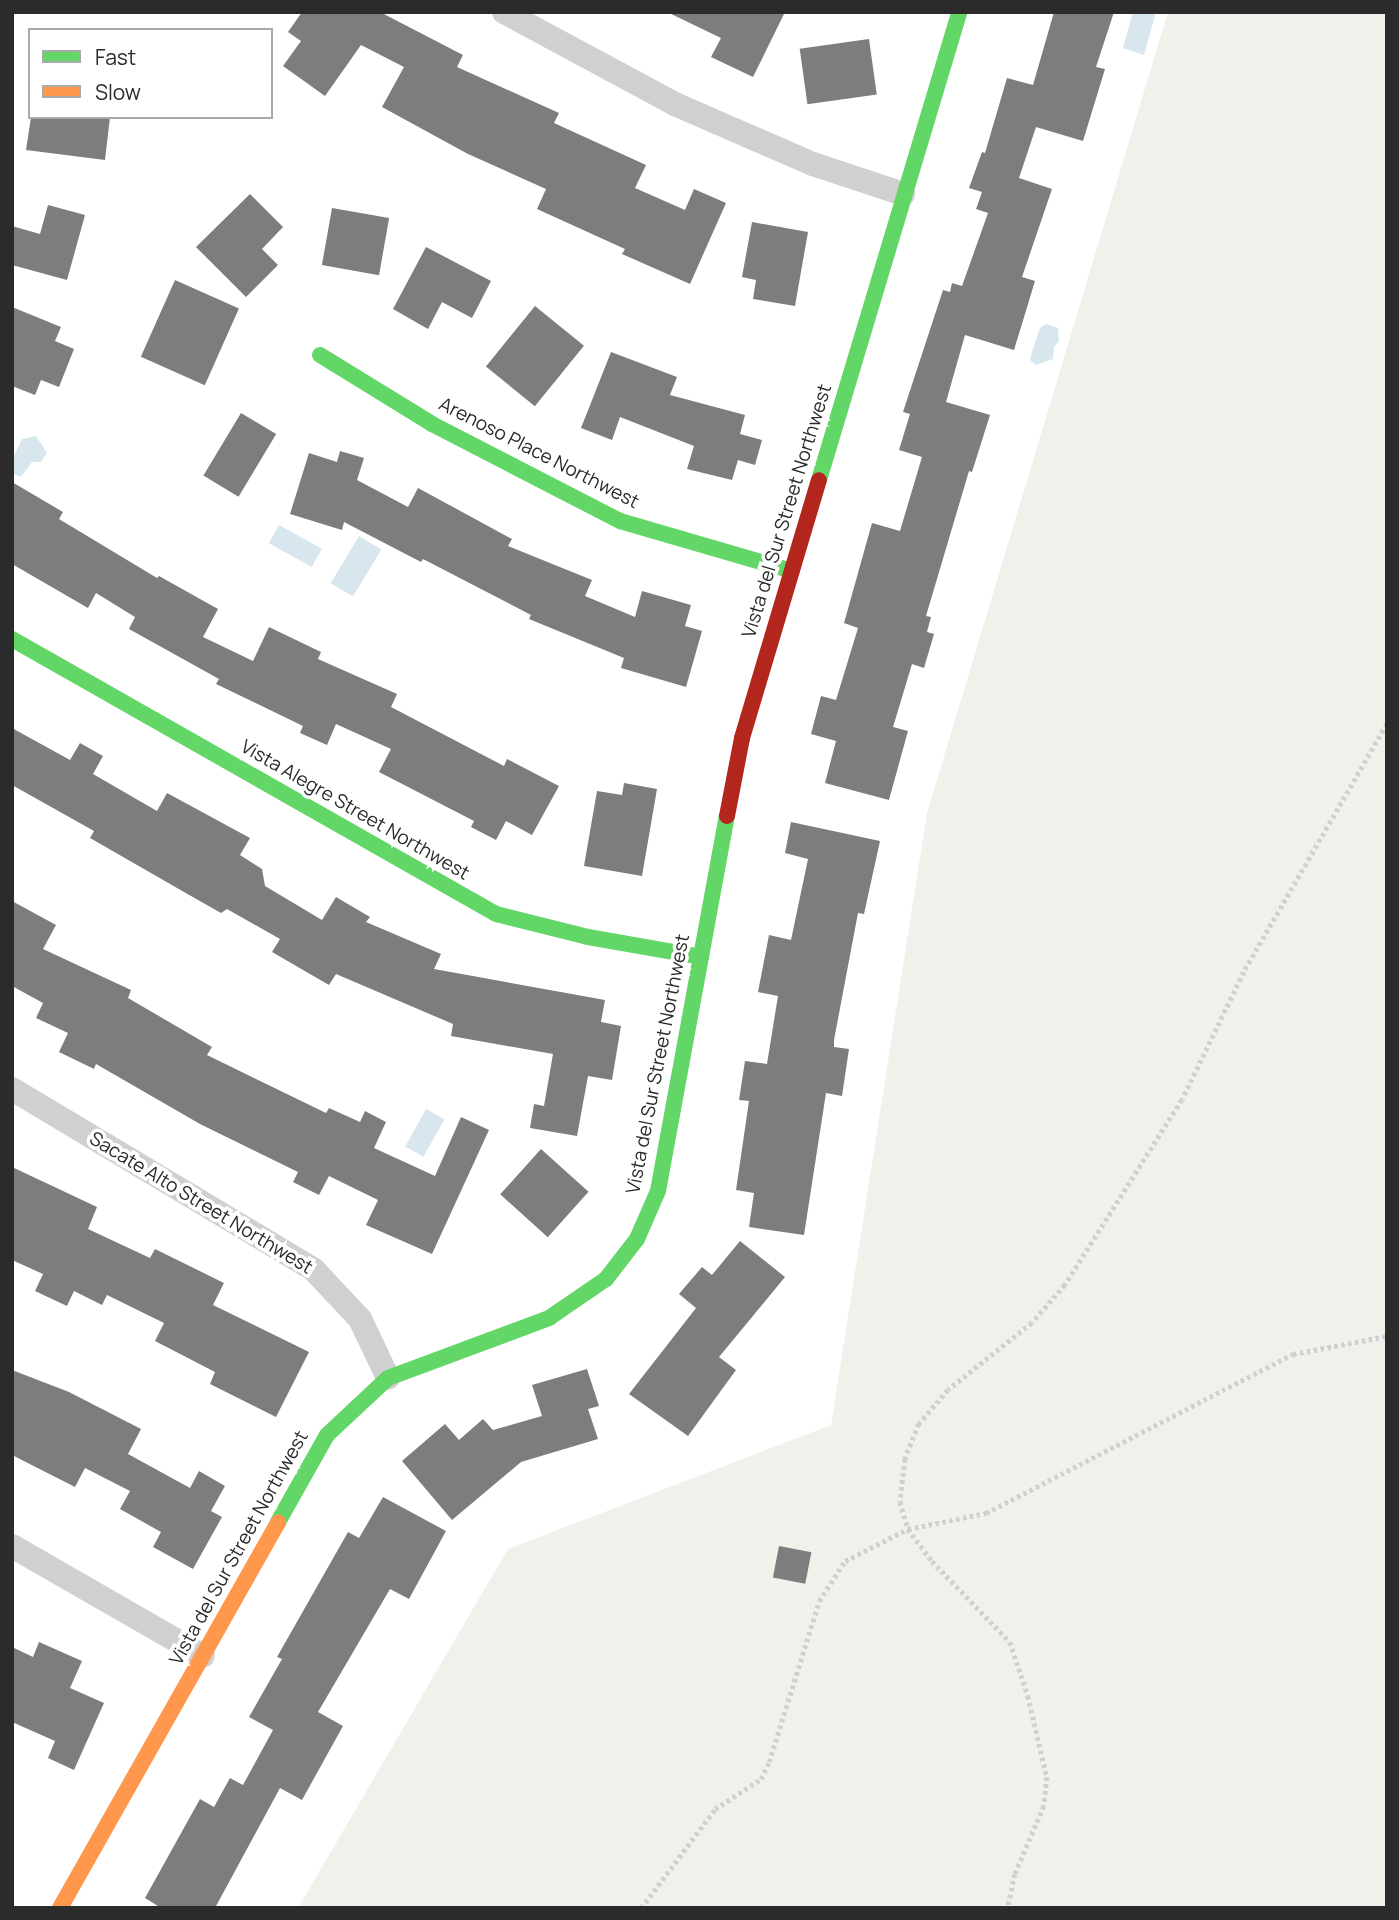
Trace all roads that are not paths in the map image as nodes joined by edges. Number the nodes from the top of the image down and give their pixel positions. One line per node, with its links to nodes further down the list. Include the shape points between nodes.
1 (505, 12): 3 (street, via 677,105 813,164)
2 (959, 12): 3 (street, Vista del Sur Street Northwest)
3 (904, 194): 5 (street, Vista del Sur Street Northwest)
4 (320, 355): 5 (street, Arenoso Place Northwest, via 432,424 621,521)
5 (792, 571): 7 (street, Vista del Sur Street Northwest, via 742,738)
6 (12, 639): 7 (street, Vista Alegre Street Northwest, via 496,914 588,937)
7 (701, 957): 9 (street, Vista del Sur Street Northwest, via 659,1191 637,1239 606,1279 549,1318)
8 (12, 1088): 9 (street, Sacate Alto Street Northwest, via 314,1270 360,1319)
9 (388, 1378): 11 (street, Vista del Sur Street Northwest, via 327,1435)
10 (12, 1546): 11 (street)
11 (203, 1656): 12 (street, Vista del Sur Street Northwest)
12 (60, 1908)

